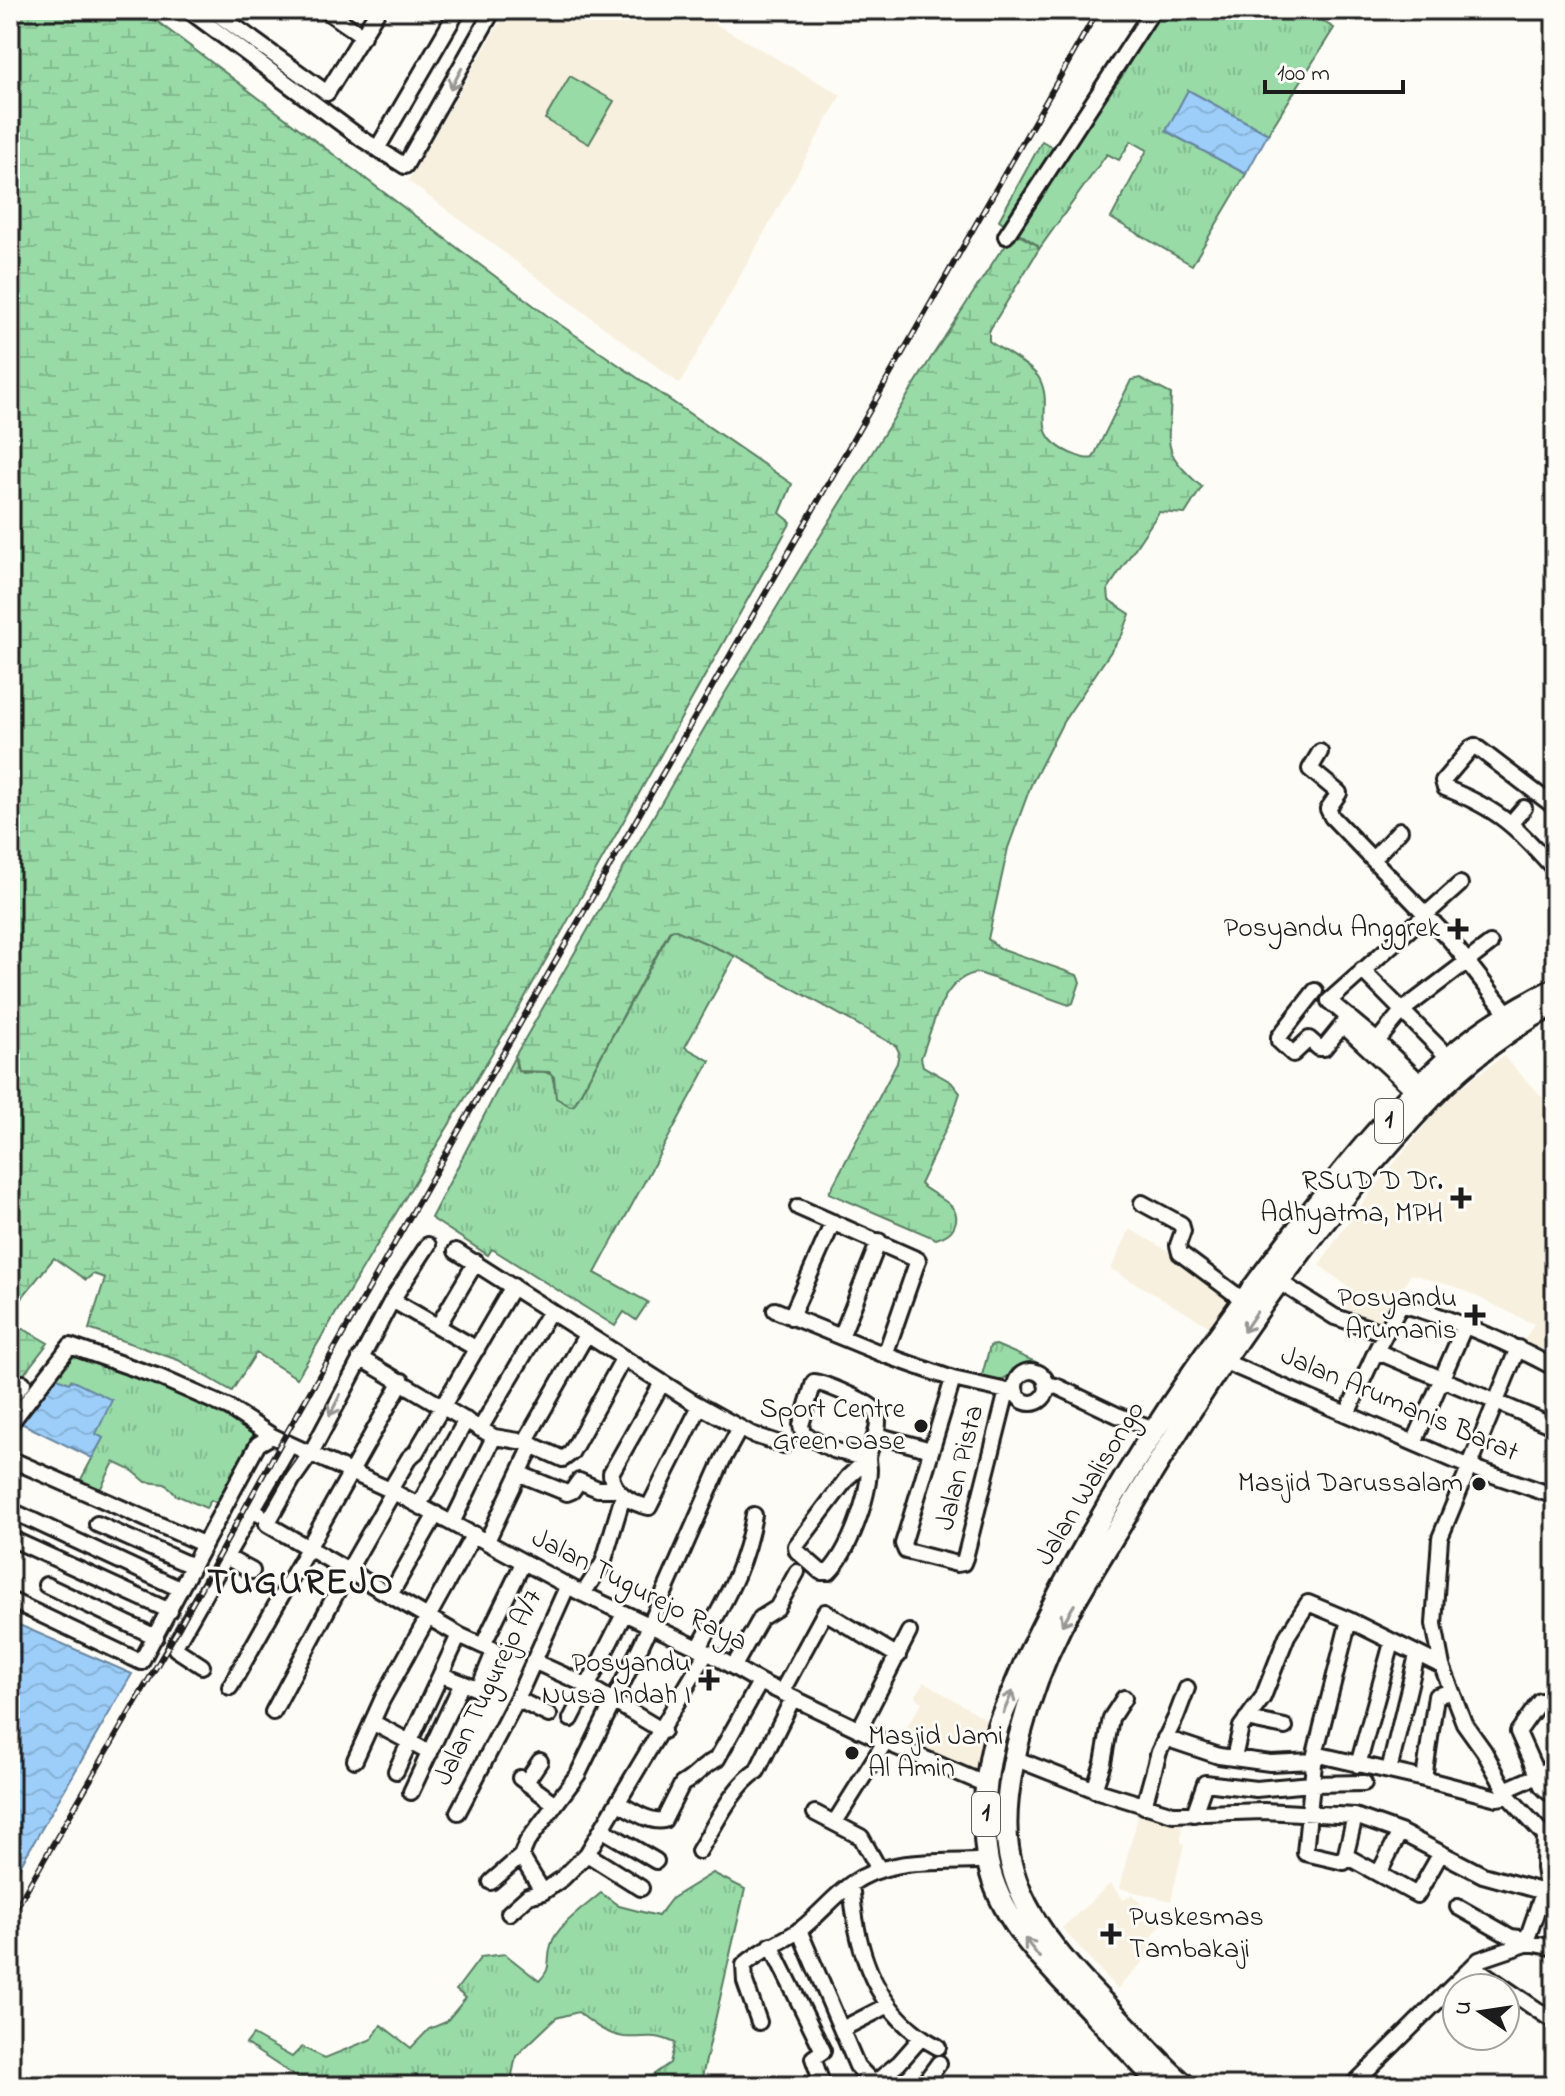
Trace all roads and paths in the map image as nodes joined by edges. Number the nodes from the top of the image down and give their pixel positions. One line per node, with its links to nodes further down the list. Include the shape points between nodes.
1 (188, 10): 11 (street)
2 (212, 10): 10 (street, via 324,92 330,91)
3 (325, 10): 10 (street)
4 (358, 10): 8 (street)
5 (458, 10): 11 (street)
6 (493, 10): 11 (street, one-way to 11, via 404,165)
7 (1131, 10): 9 (street)
8 (375, 14): 10 (street)
9 (1149, 15): 12 (street)
10 (363, 36)
11 (379, 151)
12 (1006, 236)
13 (1320, 752): 18 (street, via 1310,769 1339,793 1328,810)
14 (1555, 807): 16 (street, via 1480,748 1471,748 1443,786)
15 (1524, 808): 16 (street)
16 (1511, 823): 19 (street)
17 (1400, 830): 18 (street)
18 (1373, 859): 21 (street)
19 (1555, 870)
20 (1460, 884): 21 (street)
21 (1427, 914): 23 (street); 24 (street)
22 (1490, 944): 23 (street)
23 (1468, 962): 28 (street); 29 (street)
24 (1362, 970): 28 (street); 30 (street, via 1329,1001)
25 (1555, 989): 29 (highway, Jalan Walisongo / 1)
26 (1315, 991): 30 (street, via 1279,1041 1295,1055 1309,1039 1322,1049)
27 (1555, 1004): 41 (highway, Jalan Walisongo / 1, via 1520,1025 1432,1097)
28 (1403, 1010): 31 (street); 32 (street)
29 (1508, 1014): 32 (highway, Jalan Walisongo / 1)
30 (1346, 1021): 31 (street)
31 (1373, 1045): 33 (street)
32 (1449, 1058): 33 (highway, Jalan Walisongo / 1)
33 (1418, 1088): 44 (highway, Jalan Walisongo / 1, via 1327,1188)
34 (1142, 1203): 44 (street, via 1181,1224 1180,1253)
35 (798, 1207): 36 (street)
36 (833, 1222): 37 (street); 47 (street)
37 (879, 1241): 52 (street); 56 (street, via 918,1260)
38 (428, 1245): 43 (street)
39 (456, 1251): 40 (street)
40 (476, 1262): 42 (street); 49 (street)
41 (1278, 1281): 50 (street, via 1335,1317); 59 (highway, Jalan Walisongo / 1, one-way to 59)
42 (513, 1286): 46 (street); 54 (street)
43 (392, 1300): 49 (street); 57 (street)
44 (1243, 1300): 78 (highway, Jalan Walisongo / 1)
45 (775, 1310): 47 (street)
46 (550, 1311): 51 (street); 77 (street)
47 (791, 1317): 52 (street)
48 (1465, 1325): 50 (street, via 1403,1304); 53 (street); 61 (street)
49 (438, 1326): 54 (street)
50 (1385, 1333): 55 (street)
51 (586, 1335): 58 (street); 83 (street)
52 (841, 1337): 56 (street)
53 (1518, 1348): 60 (street); 69 (street)
54 (477, 1349): 71 (street)
55 (1376, 1351): 61 (street); 72 (street)
56 (885, 1355): 62 (street)
57 (360, 1358): 63 (street); 86 (street, one-way to 86)
58 (623, 1359): 65 (street); 83 (street, via 567,1459)
59 (1223, 1361): 72 (street, Jalan Arumanis Barat); 102 (highway, Jalan Walisongo / 1)
60 (1555, 1368)
61 (1442, 1378): 69 (street); 82 (street)
62 (953, 1379): 67 (street); 87 (street)
63 (402, 1381): 71 (street); 91 (street)
64 (23, 1383): 68 (street)
65 (662, 1383): 70 (street); 94 (street, via 611,1473)
66 (1046, 1384): 67 (street, via 1040,1374 1028,1371); 67 (street, via 1043,1396 1033,1403); 78 (street)
67 (1011, 1390): 87 (street, Jalan Pista, via 963,1563 906,1551 903,1544)
68 (10, 1399)
69 (1496, 1401): 75 (street); 90 (street)
70 (700, 1406): 76 (street); 94 (street, via 649,1507)
71 (443, 1407): 73 (street); 93 (street)
72 (1347, 1414): 82 (street, Jalan Arumanis Barat)
73 (466, 1420): 77 (street); 96 (street)
74 (10, 1424): 79 (street, Jalan Tugurejo Raya, via 70,1346 173,1383 229,1408)
75 (1555, 1427)
76 (740, 1428): 85 (street); 126 (street)
77 (480, 1429): 80 (street)
78 (1154, 1429): 97 (highway, Jalan Walisongo / 1)
79 (272, 1436): 84 (street, Jalan Tugurejo Raya); 108 (street, via 258,1444)
80 (494, 1437): 83 (street); 104 (street)
81 (875, 1438): 87 (street); 89 (street); 89 (street, via 876,1416 870,1406 814,1382 803,1434 833,1450)
82 (1414, 1443): 90 (street, Jalan Arumanis Barat)
83 (528, 1444): 92 (street)
84 (290, 1445): 86 (street, Jalan Tugurejo Raya); 99 (street)
85 (784, 1445)
86 (311, 1453): 91 (street, Jalan Tugurejo Raya); 103 (street)
87 (930, 1453)
88 (10, 1459): 108 (street)
89 (868, 1459): 89 (street, via 796,1546 821,1572 829,1572 847,1547 866,1490)
90 (1470, 1467): 95 (street, Jalan Arumanis Barat); 138 (street, via 1438,1546 1434,1624)
91 (352, 1472): 93 (street, Jalan Tugurejo Raya); 109 (street)
92 (520, 1474): 94 (street, via 567,1493 579,1481); 106 (street)
93 (392, 1491): 96 (street, Jalan Tugurejo Raya); 114 (street)
94 (620, 1492): 119 (street, via 603,1563)
95 (1555, 1496)
96 (419, 1505): 100 (street, Jalan Tugurejo Raya)
97 (1107, 1506): 102 (highway); 176 (highway, Jalan Walisongo / 1, one-way to 97, via 998,1725 1037,1632)
98 (10, 1510): 118 (street)
99 (252, 1511): 103 (street); 110 (street)
100 (436, 1514): 104 (street, Jalan Tugurejo Raya); 120 (street)
101 (754, 1515): 132 (street, via 737,1580)
102 (1125, 1517): 164 (highway, Jalan Walisongo / 1, one-way to 164, via 1059,1629)
103 (268, 1522): 109 (street)
104 (452, 1523): 106 (street, Jalan Tugurejo Raya)
105 (97, 1524): 112 (street)
106 (480, 1537): 111 (street, Jalan Tugurejo Raya); 124 (street)
107 (10, 1538): 122 (street)
108 (203, 1544): 112 (street)
109 (309, 1549): 114 (street); 143 (street)
110 (226, 1557): 113 (street); 136 (street, via 175,1648)
111 (523, 1563): 117 (street, Jalan Tugurejo Raya); 131 (street)
112 (192, 1566): 118 (street)
113 (252, 1571)
114 (348, 1571): 120 (street); 151 (street)
115 (797, 1572): 137 (street, via 777,1608 761,1618)
116 (46, 1585): 129 (street)
117 (567, 1587): 119 (street, Jalan Tugurejo Raya); 135 (street, Jalan Tugurejo A/7)
118 (180, 1589): 122 (street)
119 (583, 1594): 123 (street, Jalan Tugurejo Raya)
120 (390, 1595): 124 (street)
121 (10, 1600): 129 (street, via 141,1662)
122 (170, 1611): 129 (street)
123 (624, 1614): 126 (street, Jalan Tugurejo Raya); 142 (street)
124 (427, 1616): 128 (street); 155 (street)
125 (1349, 1620): 130 (street); 154 (street, via 1308,1603 1287,1636 1269,1685); 163 (street)
126 (650, 1626): 132 (street, Jalan Tugurejo Raya); 150 (street)
127 (909, 1632): 134 (street)
128 (459, 1635): 131 (street); 139 (street)
129 (156, 1637)
130 (1392, 1643): 133 (street); 169 (street)
131 (483, 1646): 141 (street, via 494,1652 480,1686)
132 (703, 1650): 137 (street, Jalan Tugurejo Raya); 158 (street)
133 (1417, 1655): 138 (street); 171 (street)
134 (898, 1656): 146 (street, via 828,1612 822,1615); 157 (street)
135 (533, 1661): 142 (street); 148 (street, Jalan Tugurejo A/7)
136 (202, 1666)
137 (734, 1666): 140 (street, Jalan Tugurejo Raya)
138 (1442, 1666): 145 (street)
139 (442, 1675): 141 (street); 160 (street)
140 (760, 1682): 146 (street, Jalan Tugurejo Raya); 181 (street, via 717,1759 682,1784 663,1821)
141 (462, 1683): 162 (street)
142 (588, 1686): 150 (street); 153 (street)
143 (230, 1687)
144 (1187, 1688): 159 (street)
145 (1450, 1692): 173 (street, via 1436,1696); 180 (street)
146 (788, 1695): 157 (street, Jalan Tugurejo Raya); 192 (street, via 757,1771 745,1778)
147 (1124, 1698): 178 (street, via 1111,1718)
148 (517, 1699): 152 (street); 184 (street, Jalan Tugurejo A/7)
149 (1540, 1701): 172 (street, via 1518,1732)
150 (614, 1702): 158 (street); 182 (street, via 578,1774)
151 (273, 1712)
152 (549, 1715)
153 (571, 1719)
154 (1246, 1719): 156 (street); 165 (street)
155 (372, 1722): 160 (street); 166 (street)
156 (1285, 1727)
157 (859, 1730): 161 (street, Jalan Tugurejo Raya)
158 (663, 1731): 181 (street)
159 (1165, 1738): 165 (street); 183 (street)
160 (410, 1742): 162 (street); 170 (street)
161 (885, 1742): 176 (street, Jalan Tugurejo Raya); 189 (street)
162 (430, 1753): 179 (street)
163 (1314, 1757): 165 (street, via 1276,1764); 169 (street); 175 (street)
164 (1014, 1758): 178 (street); 225 (highway, Jalan Walisongo / 1, via 1006,1818 1018,1887 1039,1926 1081,1979)
165 (1234, 1758)
166 (355, 1760)
167 (540, 1761): 182 (street, via 523,1780)
168 (1555, 1764): 172 (street)
169 (1358, 1765): 171 (street)
170 (396, 1771)
171 (1389, 1771): 173 (street)
172 (1537, 1776): 177 (street, via 1546,1791); 180 (street)
173 (1422, 1779): 180 (street, via 1497,1798)
174 (1364, 1783): 175 (street)
175 (1312, 1784): 185 (street); 187 (street, via 1256,1789 1205,1783)
176 (987, 1785): 197 (highway, Jalan Walisongo / 1)
177 (1555, 1789)
178 (1094, 1790): 183 (street)
179 (411, 1792)
180 (1507, 1793): 205 (street, via 1545,1836)
181 (618, 1803): 190 (street)
182 (555, 1804): 195 (street)
183 (1144, 1806): 187 (street)
184 (458, 1812)
185 (1310, 1812): 187 (street); 188 (street); 196 (street, via 1305,1853 1343,1862)
186 (815, 1813): 189 (street)
187 (1194, 1814)
188 (1355, 1816): 191 (street); 196 (street)
189 (835, 1822): 199 (street, via 861,1837)
190 (603, 1830): 194 (street); 198 (street)
191 (1400, 1832): 193 (street); 200 (street)
192 (699, 1851)
193 (1441, 1853): 200 (street, via 1417,1895); 205 (street, via 1483,1875)
194 (587, 1854): 202 (street); 203 (street)
195 (521, 1856): 201 (street); 203 (street)
196 (1346, 1856): 200 (street)
197 (988, 1860): 199 (street, via 901,1863); 224 (highway, Jalan Walisongo / 1, one-way to 197, via 1035,1952 1010,1917)
198 (656, 1861)
199 (879, 1869): 208 (street, via 851,1884)
200 (1379, 1873)
201 (491, 1882)
202 (641, 1888)
203 (543, 1892): 207 (street, via 528,1896)
204 (852, 1892): 214 (street, via 855,1930 878,1992)
205 (1549, 1894): 206 (street, via 1527,1939 1511,1937)
206 (1458, 1907)
207 (509, 1913)
208 (799, 1930): 209 (street); 217 (street)
209 (771, 1945): 215 (street, via 743,1970); 222 (street, via 823,2051 813,2059)
210 (1555, 1948): 211 (street, via 1529,1943)
211 (1473, 1966): 212 (street); 226 (street)
212 (1482, 1972)
213 (1521, 1999): 216 (street)
214 (889, 2005): 217 (street); 218 (street)
215 (759, 2022)
216 (1555, 2022)
217 (842, 2029): 221 (street, via 857,2066)
218 (921, 2038): 219 (street); 221 (street)
219 (938, 2047)
220 (939, 2063): 223 (street)
221 (873, 2085)
222 (823, 2086)
223 (922, 2086)
224 (1162, 2086)
225 (1186, 2086)
226 (1352, 2086)

